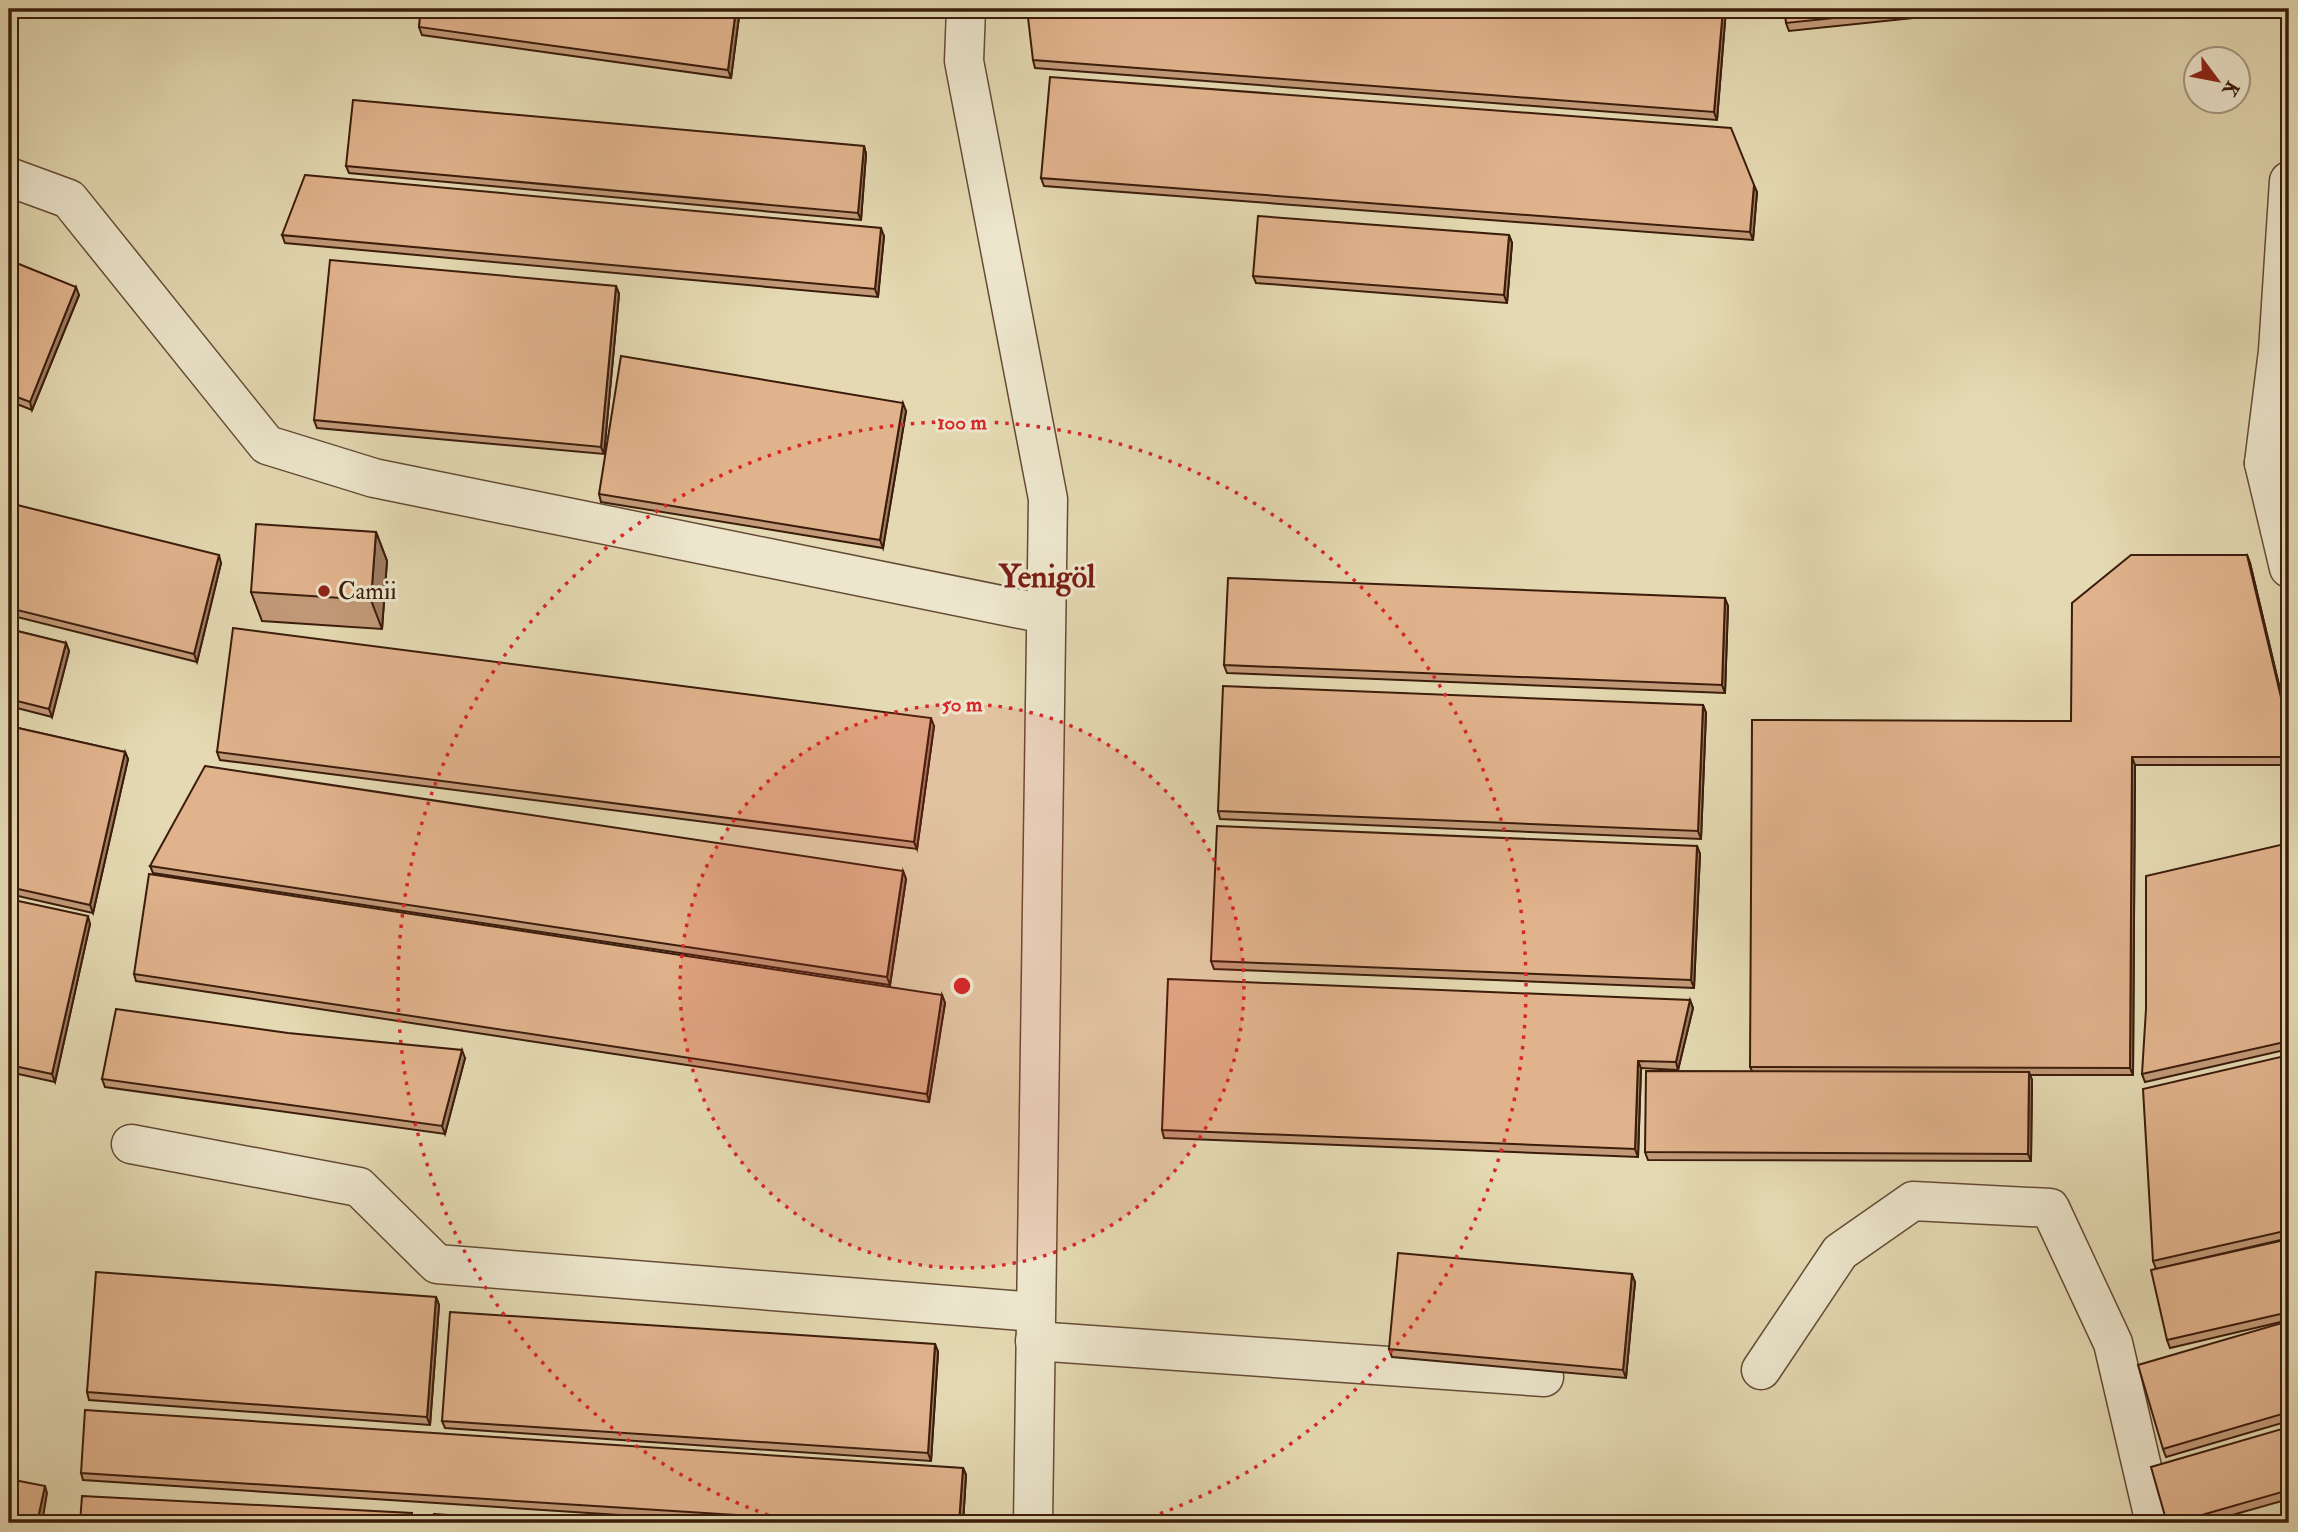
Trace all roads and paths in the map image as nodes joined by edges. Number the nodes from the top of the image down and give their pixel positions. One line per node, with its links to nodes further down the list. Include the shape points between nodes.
1 (965, 9): 6 (street, via 964,61 1048,499)
2 (9, 177): 6 (street, via 69,199 267,445 374,478)
3 (2289, 181): 4 (street)
4 (2276, 454): 5 (street)
5 (2289, 568)
6 (1045, 614): 8 (street)
7 (131, 1144): 8 (street, via 359,1186 437,1264)
8 (1035, 1327): 10 (street); 11 (street)
9 (1761, 1370): 12 (street, via 1840,1252 1913,1201 2050,1208 2113,1343)
10 (1544, 1377)
11 (1033, 1523)
12 (2155, 1523)

